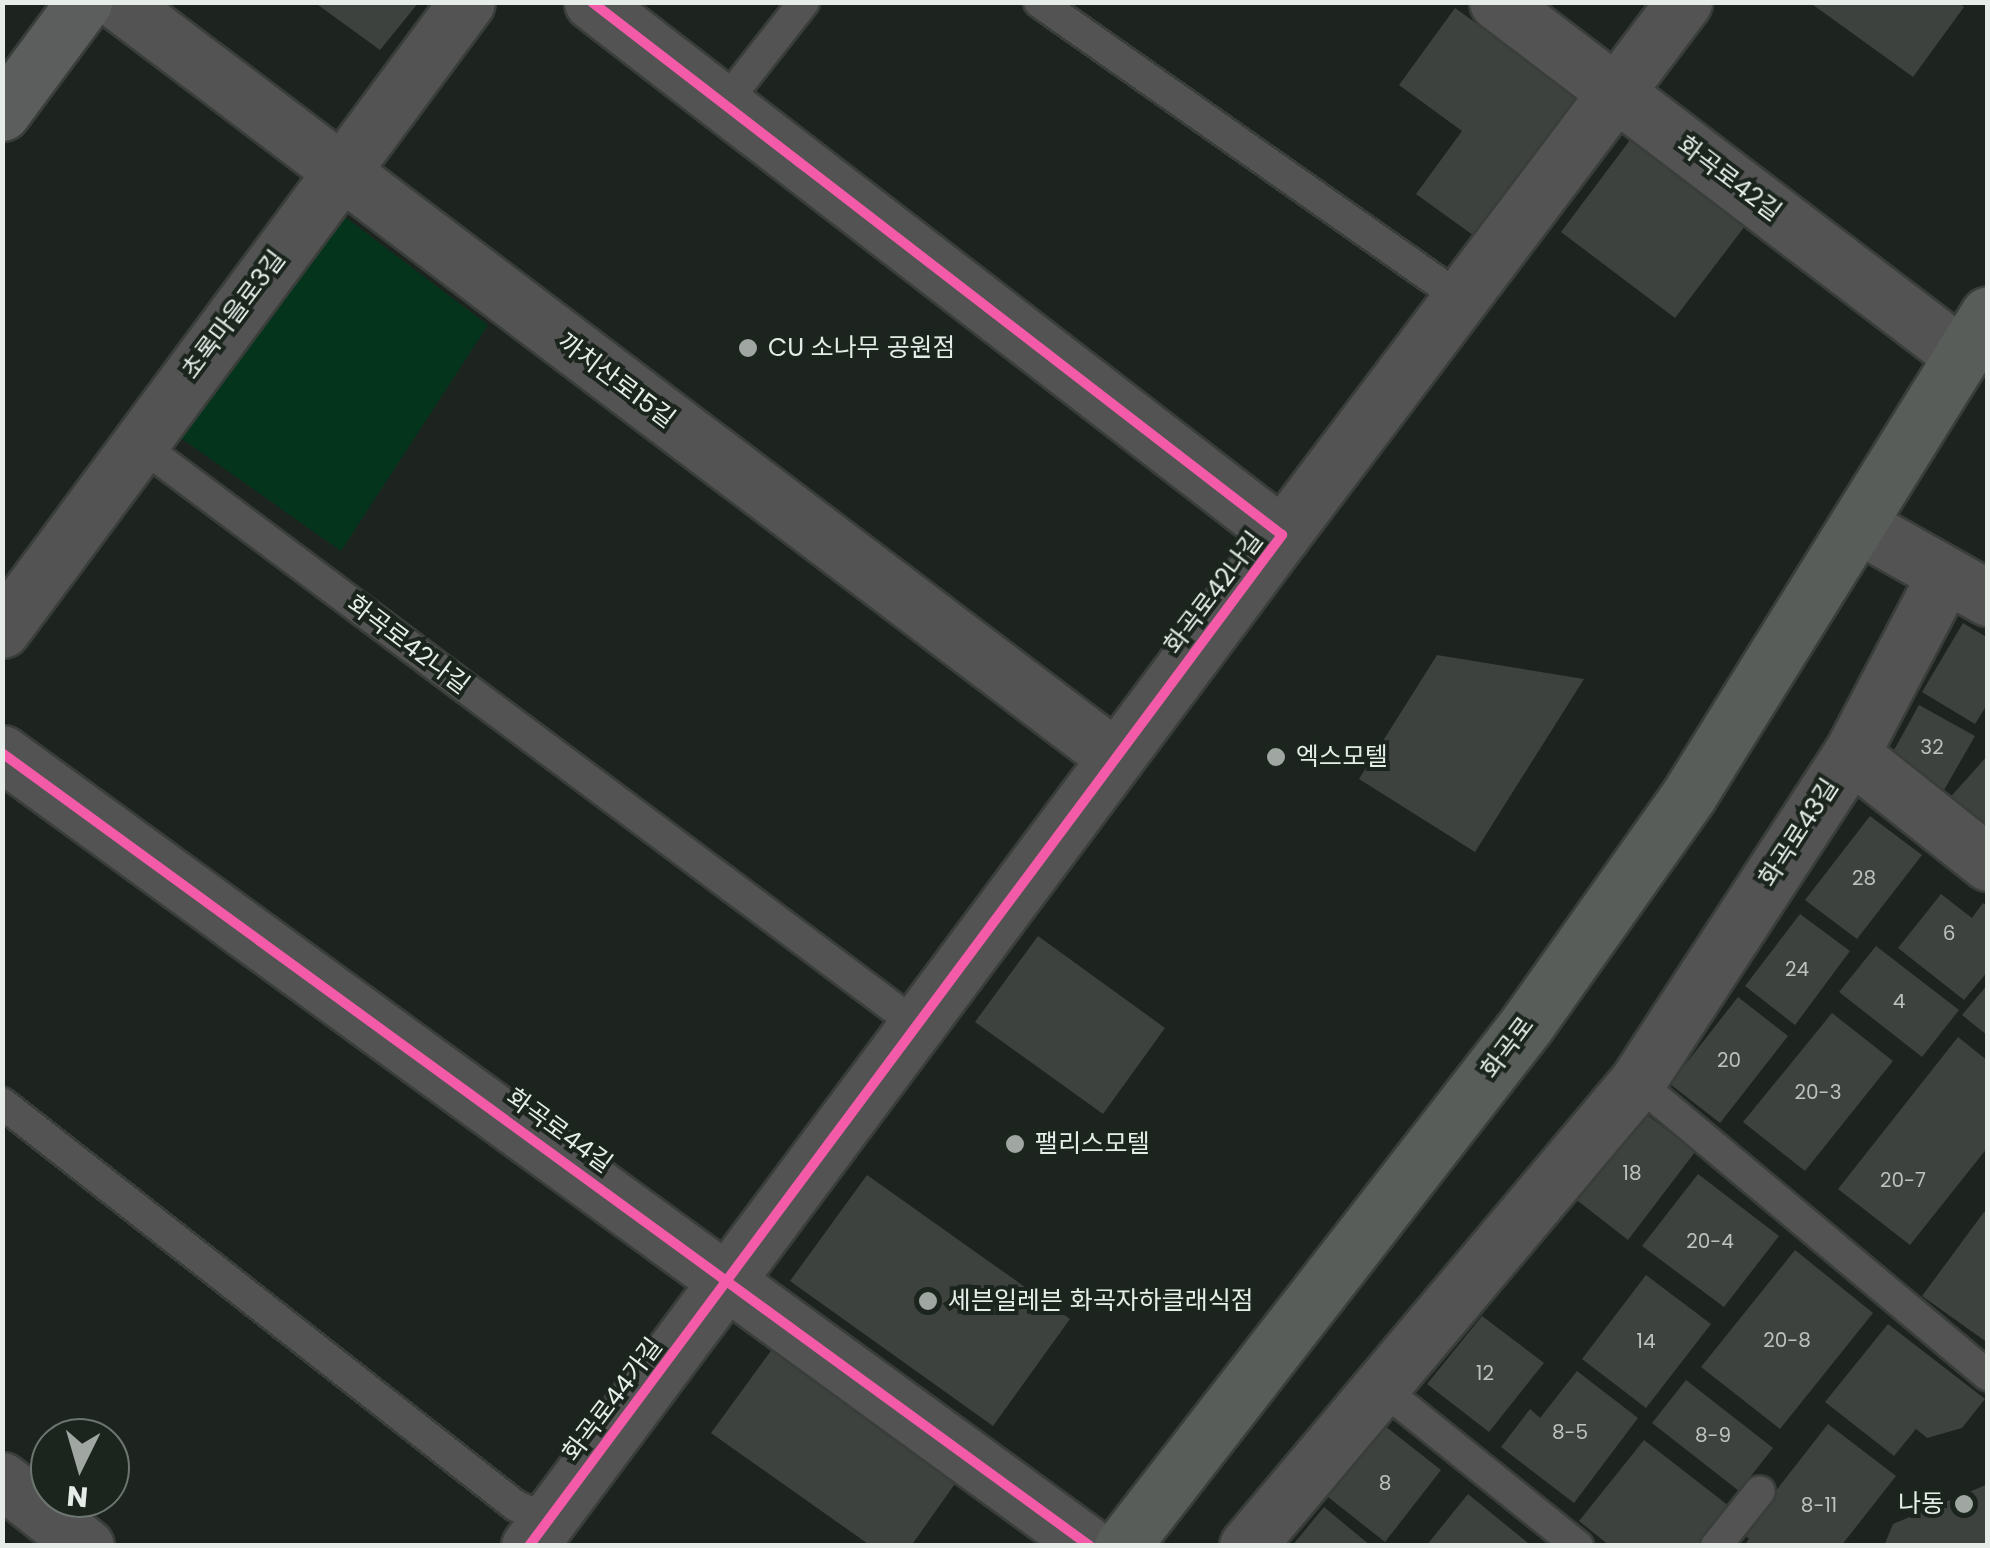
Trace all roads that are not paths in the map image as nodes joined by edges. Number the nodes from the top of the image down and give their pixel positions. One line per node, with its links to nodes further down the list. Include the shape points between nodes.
1 (84, 2): 11 (street)
2 (118, 2): 12 (street, 까치산로15길)
3 (467, 2): 12 (street, 초록마을로3길)
4 (592, 2): 10 (street, 화곡로42나길)
5 (804, 2): 10 (lane)
6 (1039, 2): 13 (lane)
7 (1497, 2): 9 (street, 화곡로42길)
8 (1684, 2): 9 (street, 화곡로42나길)
9 (1612, 91): 13 (street, 화곡로42나길); 14 (street, 화곡로42길)
10 (724, 104): 17 (street, 화곡로42나길)
11 (2, 113)
12 (341, 172): 15 (street, 초록마을로3길); 22 (street, 까치산로15길)
13 (1459, 297): 17 (street, 화곡로42나길)
14 (1975, 335): 16 (main road, 화곡로)
15 (138, 443): 19 (street, 초록마을로3길); 24 (lane, 화곡로42나길)
16 (1860, 526): 18 (street); 35 (main road, 화곡로, via 1689,795 1526,1024)
17 (1282, 535): 22 (street, 화곡로42나길)
18 (1966, 587): 21 (street, 화곡로43길)
19 (2, 630)
20 (2, 752): 27 (street, 화곡로44길)
21 (1851, 754): 23 (street); 25 (street, 화곡로43길)
22 (1116, 758): 24 (street, 화곡로42나길)
23 (1988, 863)
24 (918, 1026): 27 (street, 화곡로42나길)
25 (1637, 1082): 28 (lane); 29 (street, 화곡로43길)
26 (2, 1103): 32 (lane, 화곡로44가길, via 516,1506)
27 (730, 1279): 32 (street, 화곡로44가길); 34 (street, 화곡로44길)
28 (1988, 1376)
29 (1384, 1390): 36 (street, 화곡로43길); 37 (lane)
30 (2, 1480): 33 (street)
31 (1760, 1492): 38 (lane)
32 (538, 1532)
33 (86, 1546)
34 (1090, 1546)
35 (1122, 1546)
36 (1248, 1546)
37 (1578, 1546)
38 (1716, 1546)

